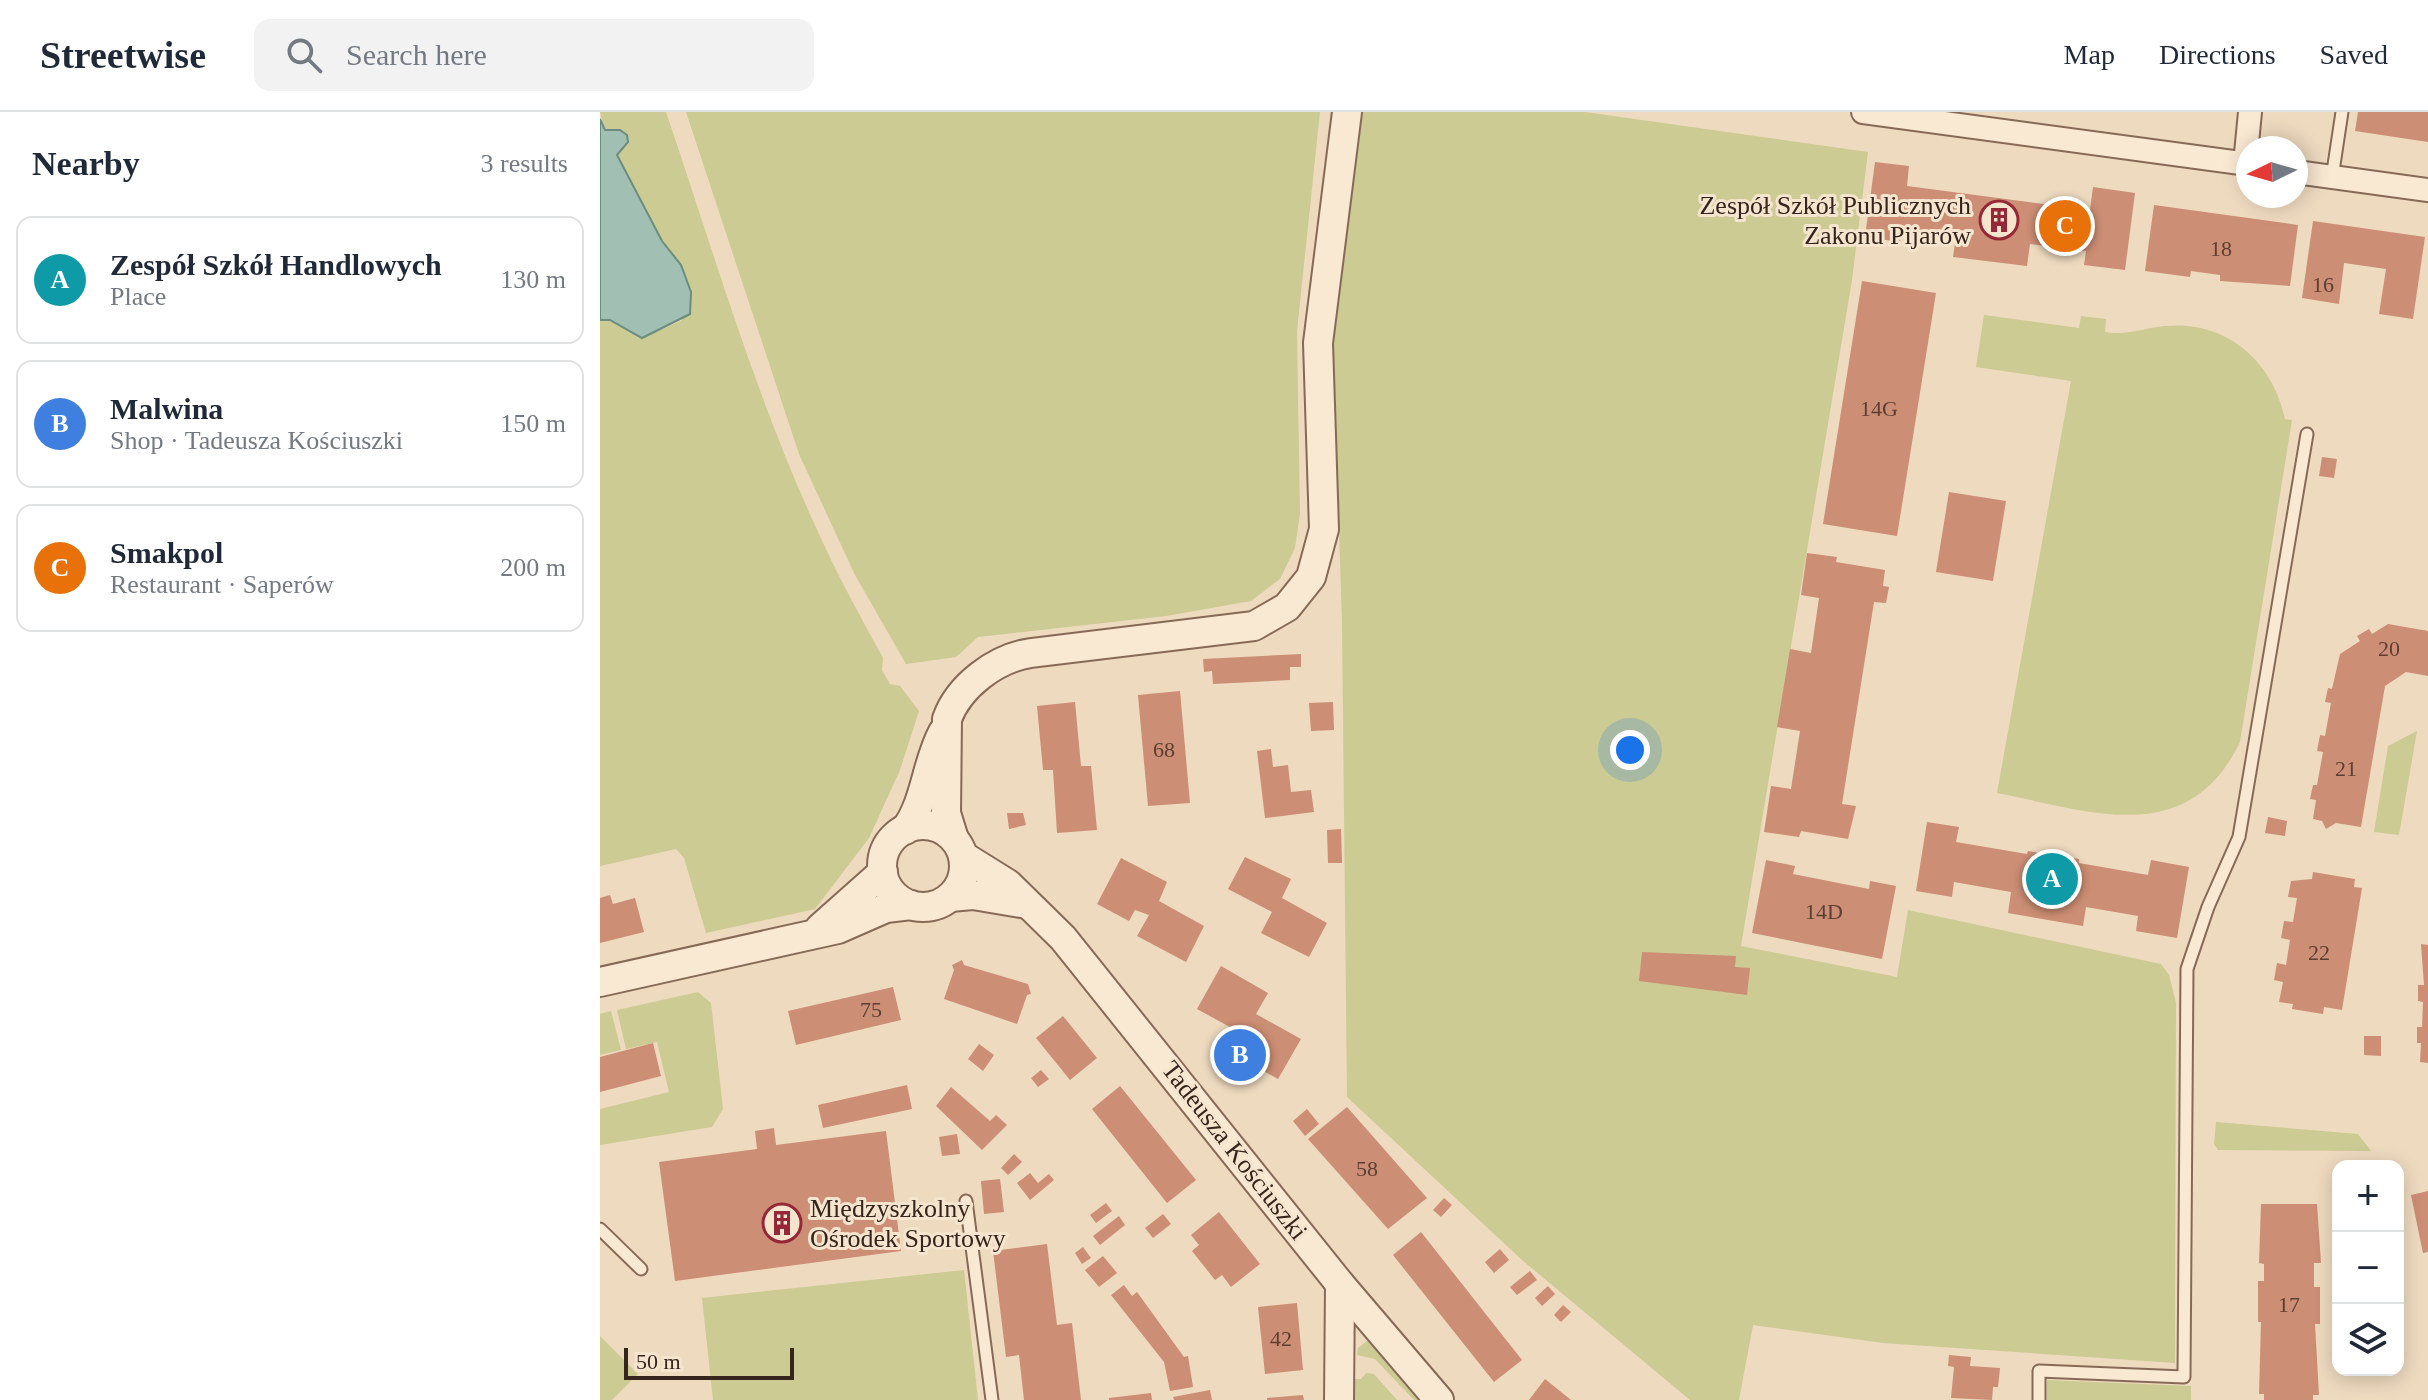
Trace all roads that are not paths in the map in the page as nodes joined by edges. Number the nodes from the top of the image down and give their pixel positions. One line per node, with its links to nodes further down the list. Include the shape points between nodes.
1 (1347, 112): 11 (street, via 1318,343 1324,529 1319,558 1304,588 1268,620 1232,631 1006,658 952,707)
2 (1863, 112): 6 (street)
3 (2250, 112): 5 (street)
4 (2342, 112): 8 (lane)
5 (2248, 136)
6 (2236, 163)
7 (2308, 174): 8 (street)
8 (2332, 178): 9 (street)
9 (2428, 190)
10 (2307, 434): 27 (lane, via 2239,837 2187,969 2184,1377 2039,1371)
11 (946, 728): 12 (street); 13 (street, via 946,813)
12 (905, 830): 13 (street, via 926,826 946,832); 14 (street, via 885,852)
13 (958, 848): 15 (street, via 962,879); 16 (street, Tadeusza Kościuszki)
14 (883, 872): 17 (street, via 892,892); 18 (street)
15 (950, 897): 16 (street, via 973,895); 17 (street, via 931,907)
16 (1027, 904): 23 (street, Tadeusza Kościuszki, via 1063,938 1144,1034)
17 (911, 905): 18 (street, via 886,908 856,923)
18 (813, 934): 19 (street)
19 (600, 982)
20 (966, 1201): 24 (lane)
21 (600, 1229): 22 (lane)
22 (641, 1269)
23 (1340, 1284): 25 (street); 26 (street, Tadeusza Kościuszki)
24 (992, 1400)
25 (1339, 1400)
26 (1439, 1400)
27 (2039, 1400)

